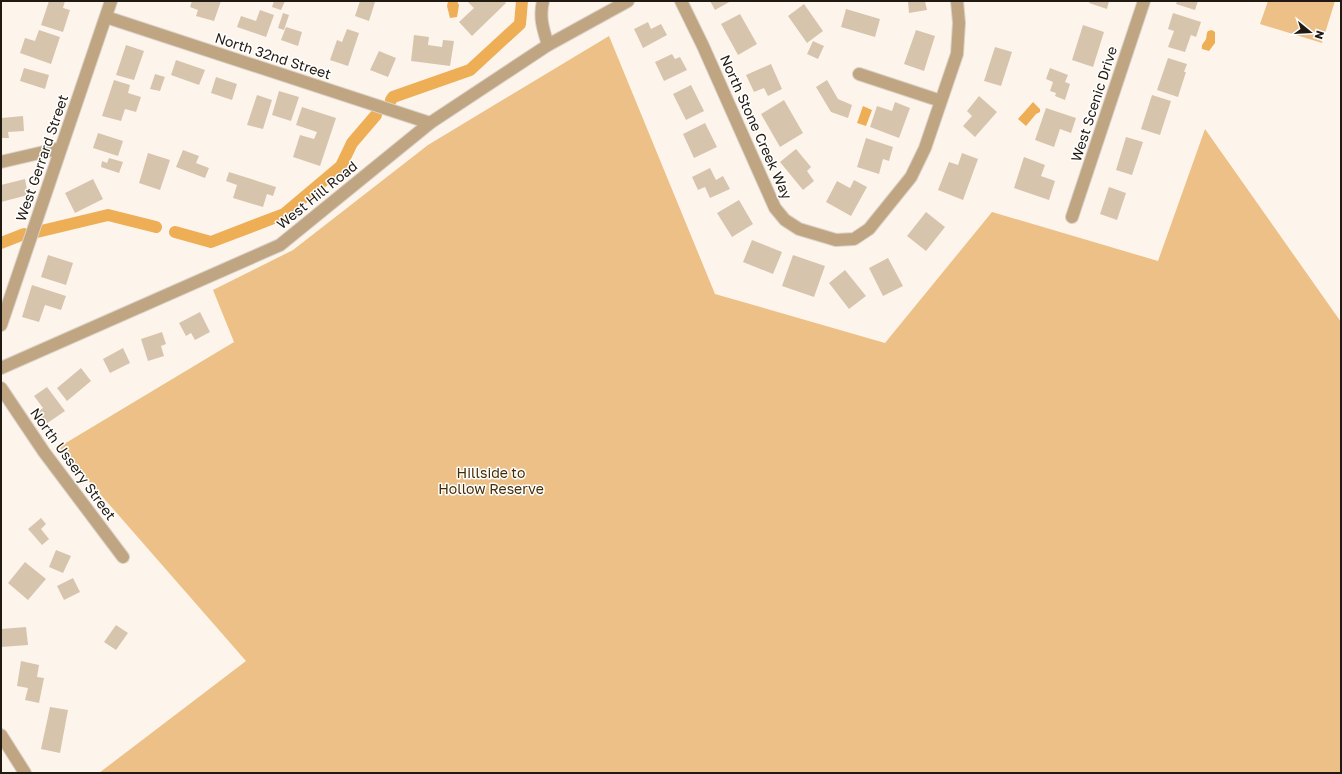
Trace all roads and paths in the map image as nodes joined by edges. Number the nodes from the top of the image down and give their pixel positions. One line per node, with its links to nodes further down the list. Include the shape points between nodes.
1 (111, 1): 7 (street, West Gerrard Street)
2 (543, 1): 8 (street, via 541,24)
3 (628, 1): 8 (street, West Hill Road)
4 (680, 1): 10 (street, North Stone Creek Way, via 703,46 775,208 785,220 798,229 836,240 854,239 869,229 911,177 925,148)
5 (957, 1): 10 (street, North Stone Creek Way, via 957,54)
6 (1144, 1): 14 (street, West Scenic Drive)
7 (106, 17): 11 (street, North 32nd Street); 12 (street, West Gerrard Street)
8 (548, 45): 11 (street, West Hill Road)
9 (859, 74): 10 (street)
10 (941, 101)
11 (430, 123): 16 (street, West Hill Road, via 280,245)
12 (61, 148): 13 (street); 15 (street, West Gerrard Street)
13 (1, 162)
14 (1072, 217)
15 (1, 324)
16 (1, 368)
17 (1, 388): 18 (street, North Ussery Street, via 44,452)
18 (123, 557)
19 (1, 735): 20 (street)
20 (25, 773)

